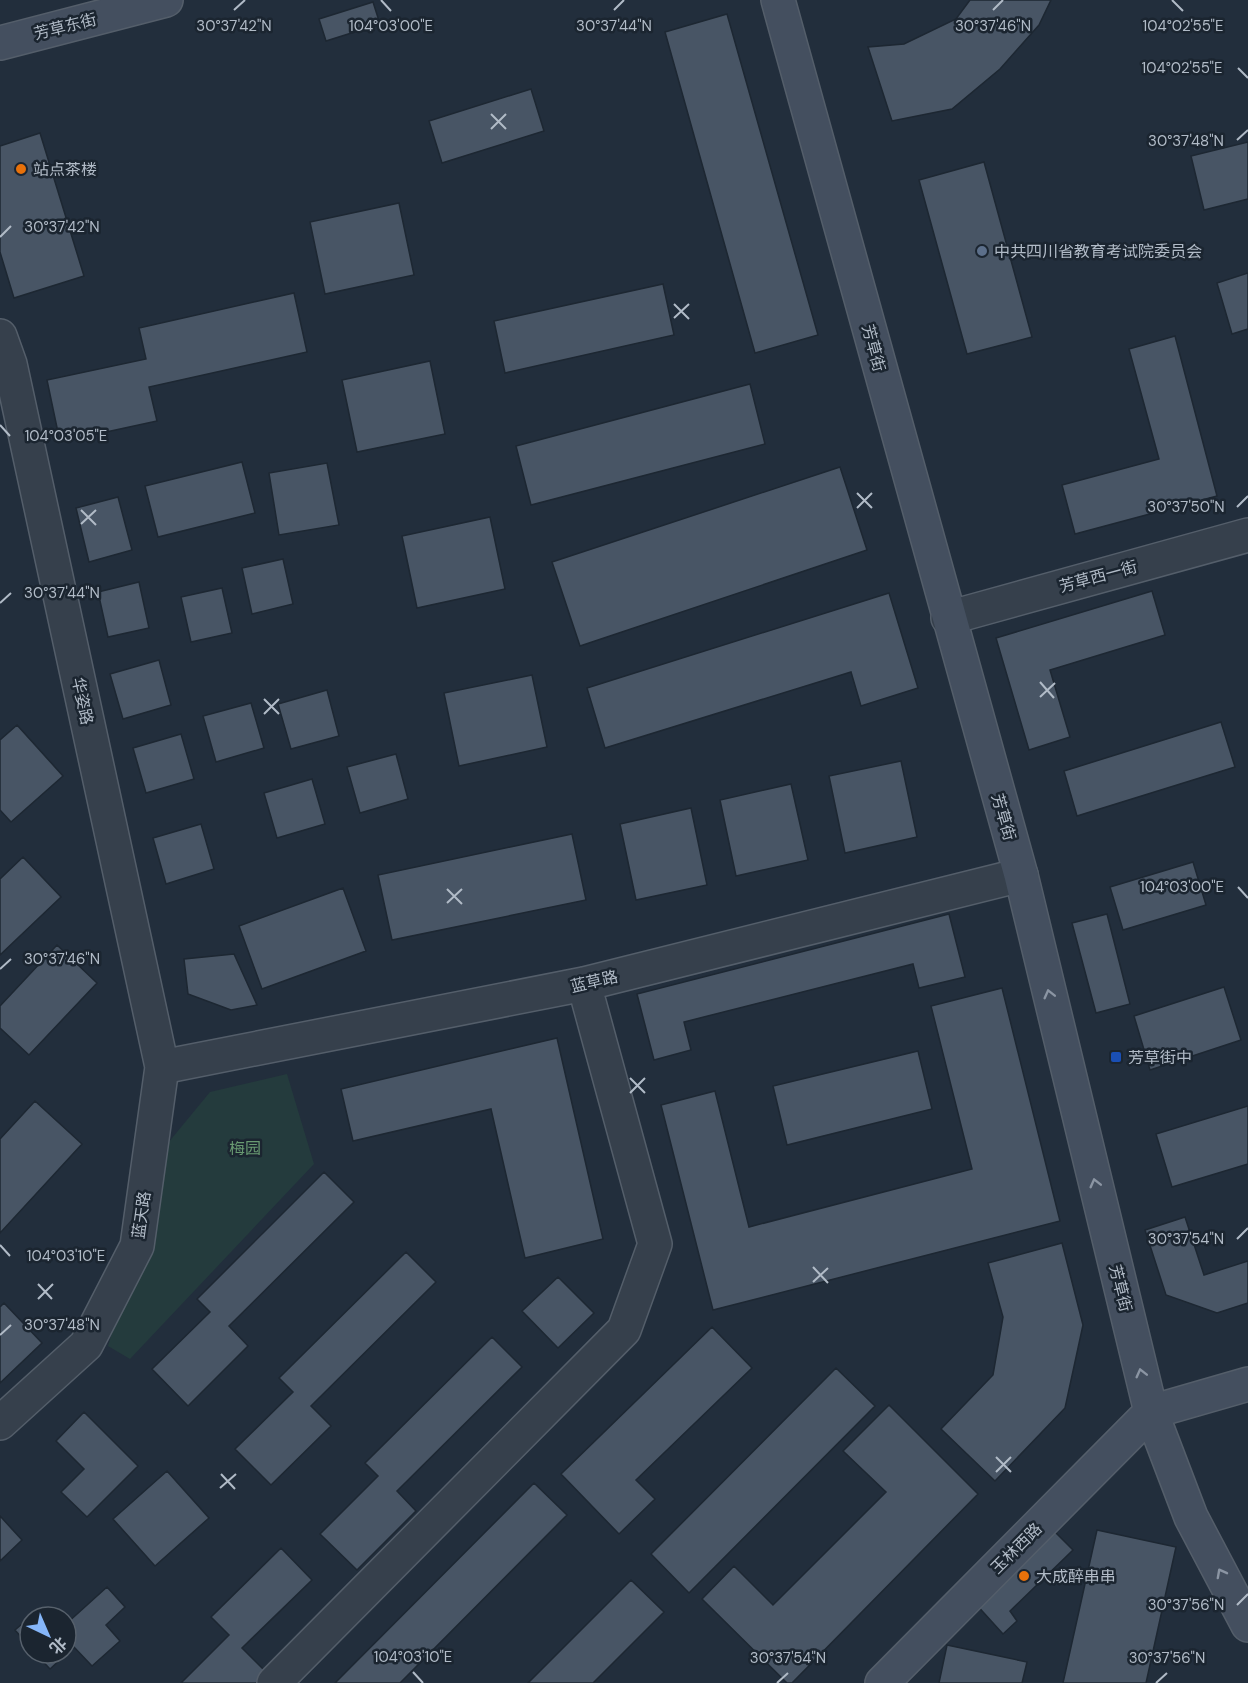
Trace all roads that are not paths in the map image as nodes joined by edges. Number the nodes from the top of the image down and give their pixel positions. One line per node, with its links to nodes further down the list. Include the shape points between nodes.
1 (165, 0): 3 (street, 芳草东街)
2 (778, 0): 6 (street, 芳草街)
3 (0, 43)
4 (4, 357): 9 (street, 华姿路)
5 (1248, 535): 6 (street, 芳草西一街)
6 (948, 618): 7 (street, 芳草街)
7 (1021, 875): 8 (street, 蓝草路); 11 (street, 芳草街, one-way to 7)
8 (584, 984): 9 (street, 蓝草路); 14 (street, via 655,1244 624,1329)
9 (162, 1066): 12 (street, 蓝天路, via 137,1246 86,1345)
10 (1248, 1383): 11 (street)
11 (1151, 1413): 13 (street, 芳草街, one-way to 11, via 1191,1517); 15 (street, 玉林西路)
12 (0, 1423)
13 (1248, 1625)
14 (274, 1683)
15 (882, 1683)

